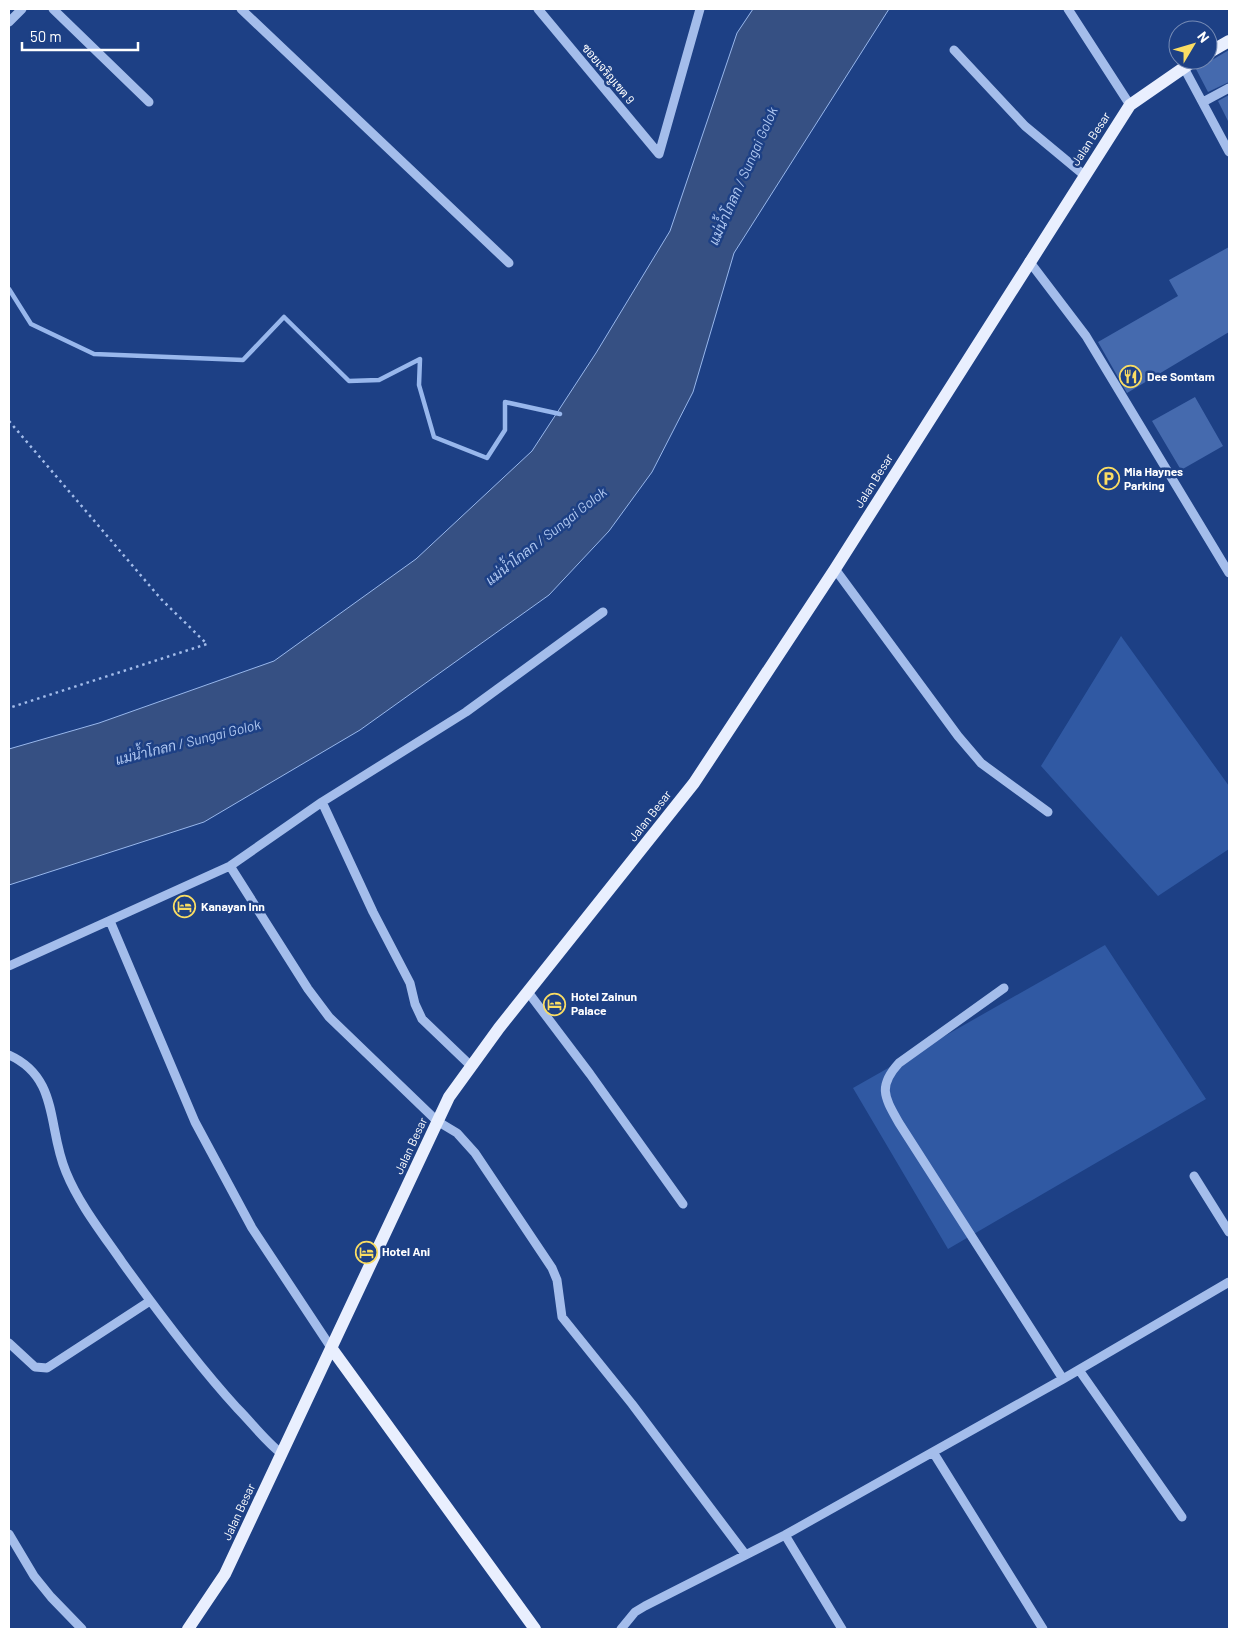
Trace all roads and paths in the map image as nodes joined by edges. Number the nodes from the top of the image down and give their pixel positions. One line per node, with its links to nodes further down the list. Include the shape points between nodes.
1 (22, 9): 7 (street)
2 (53, 9): 14 (street)
3 (241, 9): 19 (street)
4 (538, 9): 5 (street, ซอยเจริญเขต 9, via 659,154)
5 (700, 9)
6 (1068, 9): 16 (street)
7 (9, 22)
8 (1229, 41): 9 (main road)
9 (1218, 47)
10 (954, 50): 18 (street, via 1025,126)
11 (1179, 70): 16 (main road, Jalan Besar)
12 (1192, 70): 15 (street)
13 (1229, 88): 15 (street)
14 (149, 102)
15 (1203, 102): 17 (street)
16 (1130, 105): 18 (main road, Jalan Besar)
17 (1229, 152)
18 (1084, 175): 20 (main road, Jalan Besar)
19 (509, 262)
20 (1029, 262): 22 (main road, Jalan Besar); 23 (street, via 1086,336)
21 (9, 421): 25 (path, via 161,599 207,644)
22 (835, 568): 27 (street, via 981,763); 32 (main road, Jalan Besar, via 694,783)
23 (1229, 573)
24 (603, 612): 26 (street, via 466,712)
25 (9, 708)
26 (322, 802): 28 (street); 34 (street, via 410,983 422,1019)
27 (1048, 812)
28 (230, 866): 29 (street); 35 (street, via 329,1018)
29 (110, 921): 30 (street); 42 (street, via 195,1122 252,1228)
30 (9, 966)
31 (1004, 988): 44 (street, via 899,1063 887,1077 884,1088 886,1100 899,1123)
32 (528, 992): 34 (main road, Jalan Besar); 37 (street)
33 (9, 1055): 40 (street, via 21,1060 42,1083 65,1170 75,1193)
34 (472, 1066): 35 (main road, Jalan Besar, via 448,1097)
35 (437, 1121): 42 (main road, Jalan Besar); 50 (street, via 457,1133 475,1153 552,1268 562,1317)
36 (1194, 1176): 38 (street)
37 (682, 1204)
38 (1229, 1232)
39 (1229, 1282): 43 (street)
40 (150, 1300): 41 (street, via 47,1368 35,1367); 46 (street, via 212,1380)
41 (9, 1343)
42 (332, 1348): 46 (main road, Jalan Besar); 53 (main road)
43 (1079, 1370): 44 (street); 47 (street)
44 (1063, 1380): 45 (street)
45 (933, 1452): 49 (street); 56 (street)
46 (282, 1454): 51 (main road, Jalan Besar, via 225,1574)
47 (1182, 1517)
48 (9, 1534): 52 (street, via 34,1576)
49 (785, 1535): 50 (street); 55 (street)
50 (745, 1554): 54 (street, via 635,1612)
51 (189, 1628)
52 (82, 1629)
53 (535, 1629)
54 (621, 1629)
55 (842, 1629)
56 (1043, 1629)

